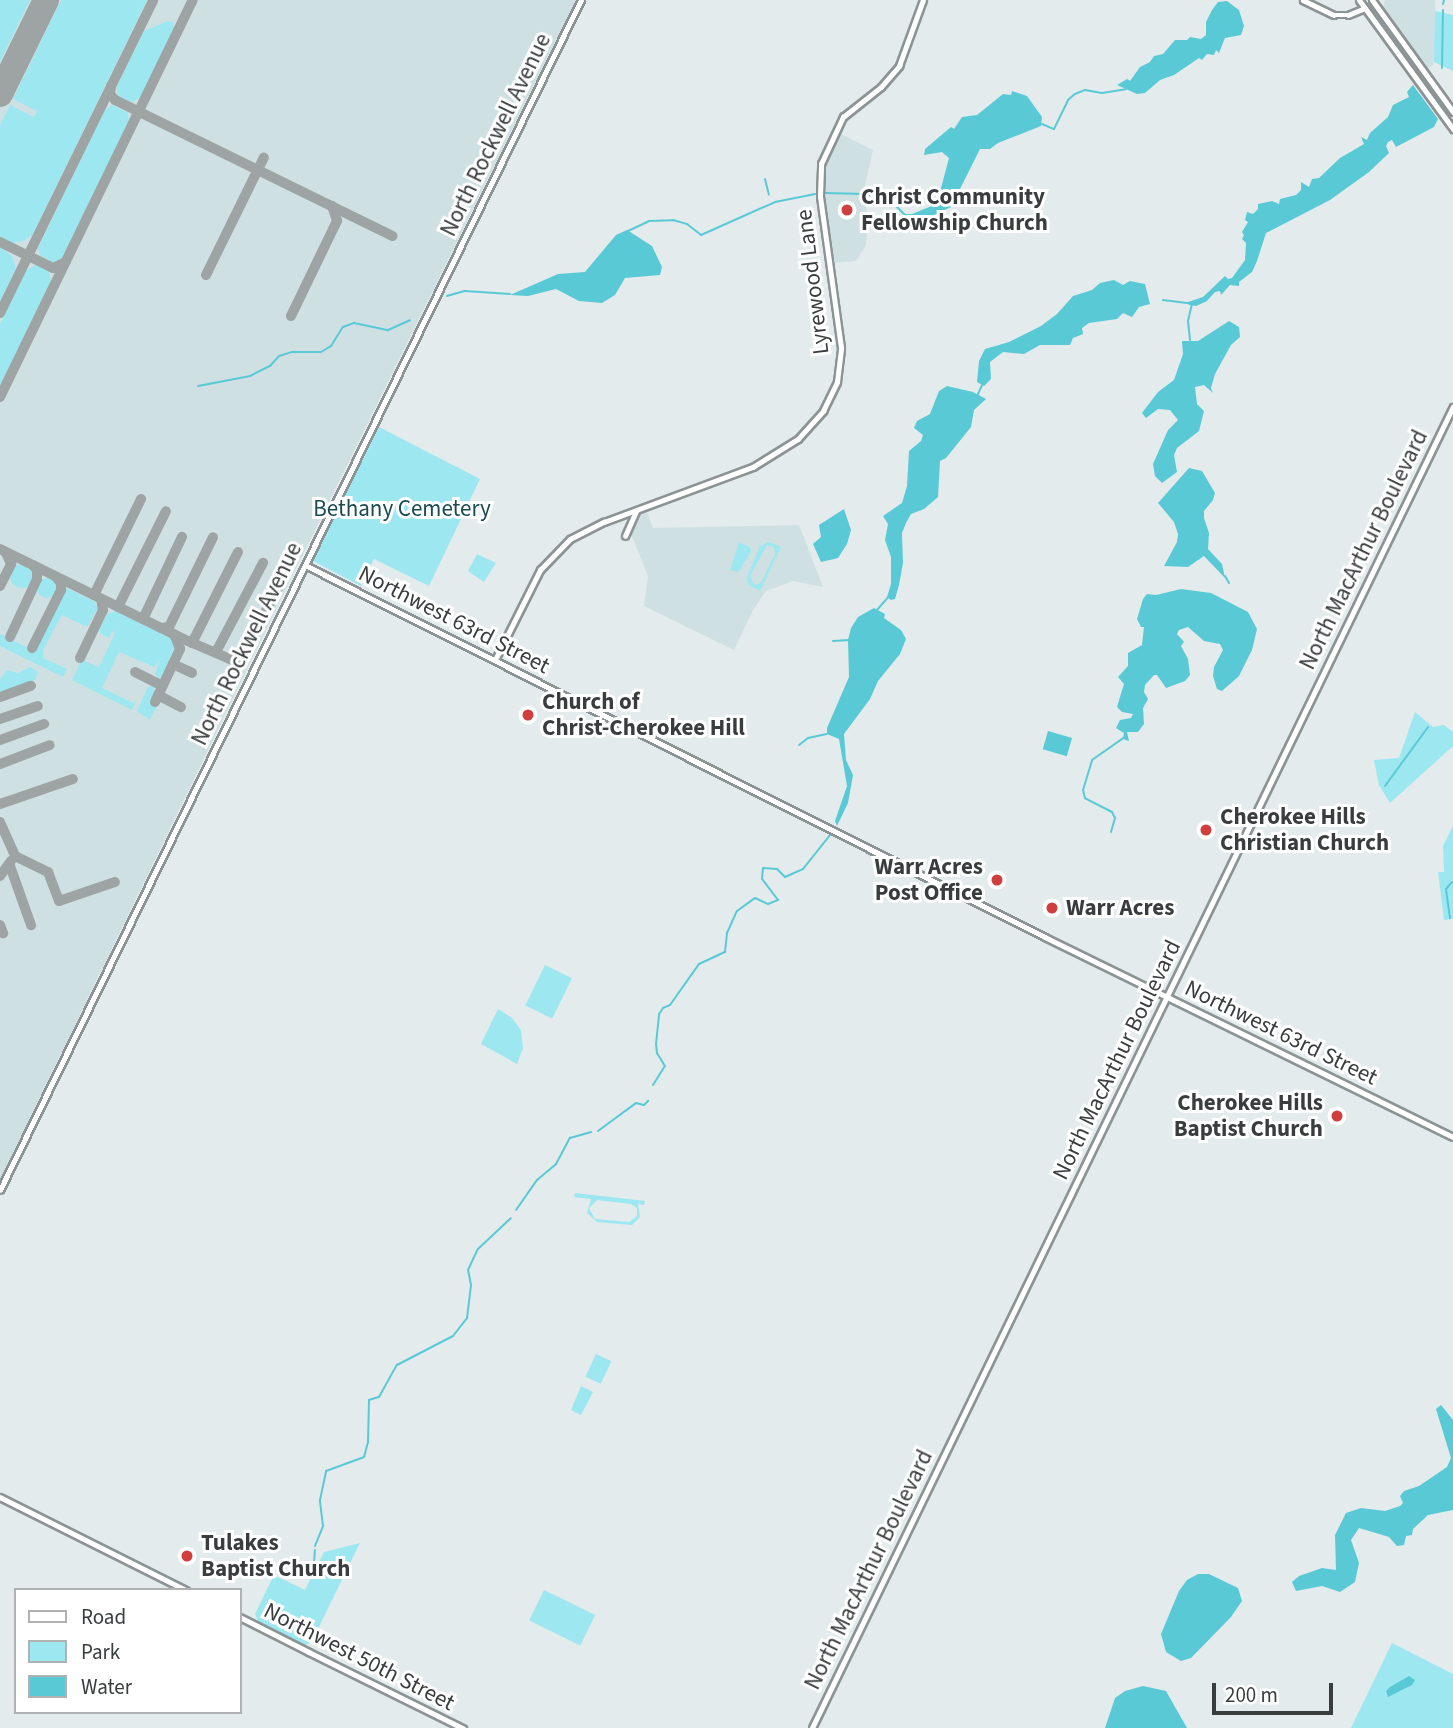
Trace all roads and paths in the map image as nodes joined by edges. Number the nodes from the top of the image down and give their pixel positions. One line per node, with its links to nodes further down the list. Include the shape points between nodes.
1 (582, 0): 12 (main road, North Rockwell Avenue)
2 (923, 0): 10 (main road, Lyrewood Lane, via 899,66 881,87 842,117 821,164 821,204 841,348 837,382 828,404 805,433 765,460)
3 (1303, 0): 6 (main road, via 1334,15)
4 (1359, 0): 6 (highway)
5 (1373, 1): 6 (highway); 7 (highway)
6 (1365, 8): 8 (highway)
7 (1453, 112)
8 (1453, 129)
9 (1453, 407): 14 (main road, North MacArthur Boulevard)
10 (638, 510): 11 (main road); 13 (main road, Lyrewood Lane, via 587,529 550,558 533,582)
11 (625, 536)
12 (305, 565): 13 (main road, Northwest 63rd Street); 16 (main road, North Rockwell Avenue)
13 (495, 660): 14 (main road, Northwest 63rd Street)
14 (1167, 997): 15 (main road, Northwest 63rd Street); 21 (main road, North MacArthur Boulevard)
15 (1453, 1137)
16 (0, 1190)
17 (0, 1497): 18 (main road)
18 (182, 1588)
19 (242, 1618): 20 (main road, Northwest 50th Street)
20 (463, 1728)
21 (813, 1728)

